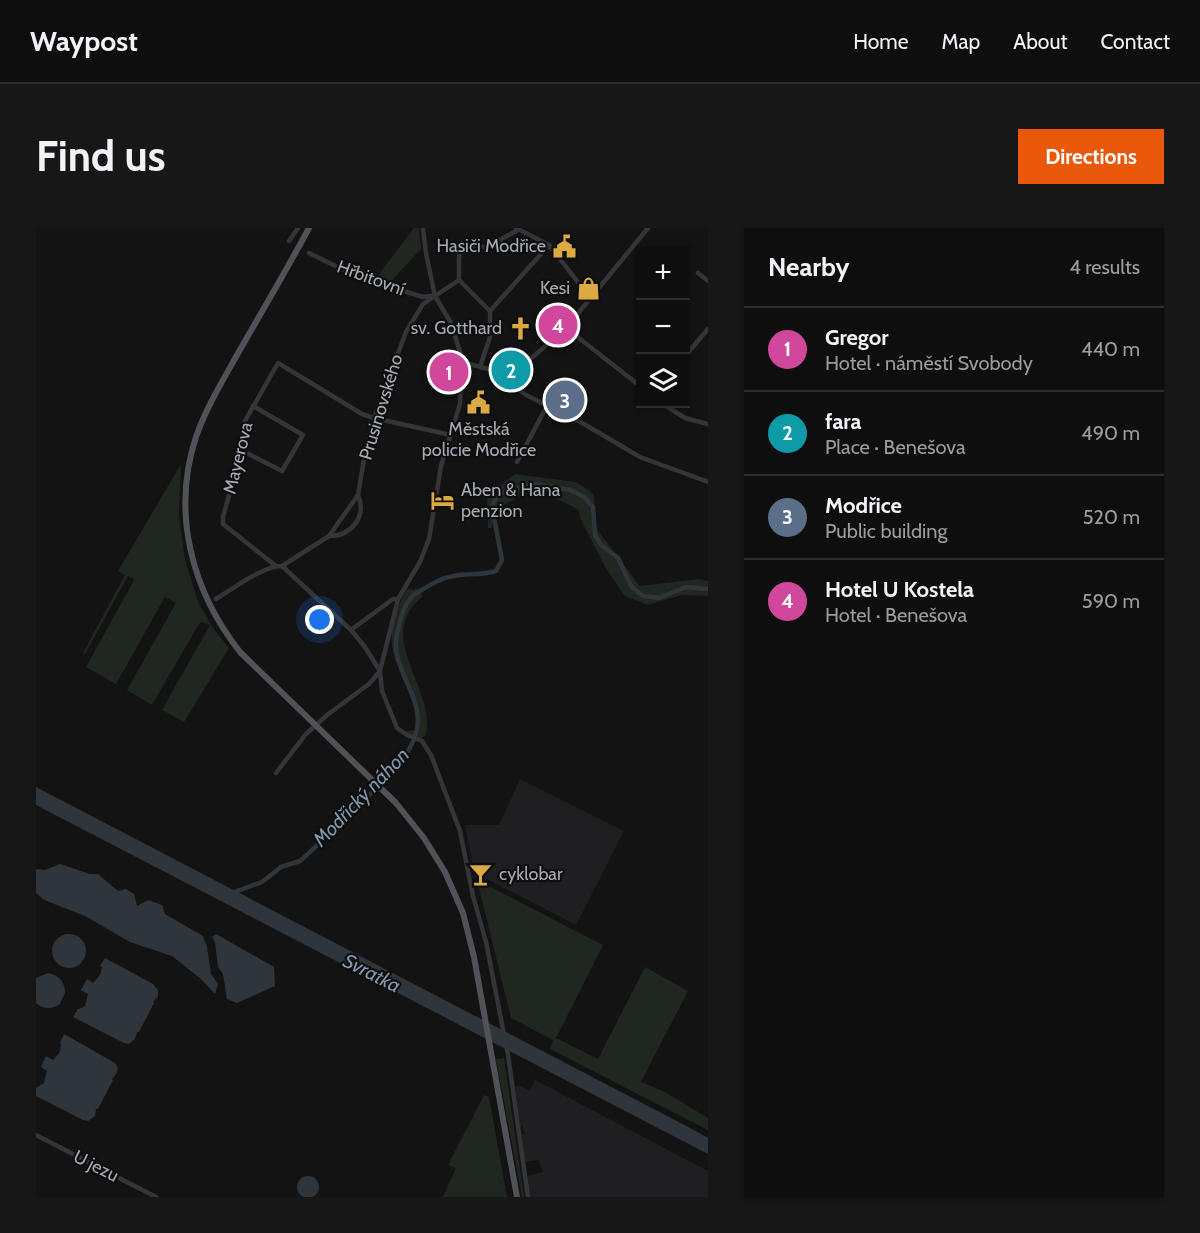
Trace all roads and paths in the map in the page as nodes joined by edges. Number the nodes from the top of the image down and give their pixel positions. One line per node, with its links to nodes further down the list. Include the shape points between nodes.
1 (298, 228): 6 (street)
2 (309, 228): 39 (main road, via 202,420 190,462 186,507 195,570 217,620 240,652)
3 (423, 228): 12 (street)
4 (648, 228): 13 (street)
5 (517, 229): 7 (street); 10 (street, via 487,247 464,247 459,252)
6 (289, 241)
7 (549, 245): 13 (street); 14 (street)
8 (309, 253): 12 (street, Hřbitovní, via 358,277 423,297)
9 (698, 273): 11 (street)
10 (459, 280): 12 (street, Prusinovského); 14 (street)
11 (708, 282)
12 (435, 296): 18 (street, via 451,323); 25 (street, Prusinovského, via 423,304 406,332)
13 (591, 299): 15 (street)
14 (490, 311): 19 (street, via 490,337)
15 (567, 328): 20 (street, via 527,362); 21 (street)
16 (708, 329): 17 (street)
17 (687, 354)
18 (464, 364): 19 (street); 27 (street, via 460,404)
19 (480, 367): 20 (street)
20 (492, 370): 22 (street, via 526,395)
21 (636, 383)
22 (548, 404): 29 (street); 30 (street, via 628,451)
23 (253, 406): 25 (street, Mayerova, via 278,363); 28 (street, Mayerova); 28 (street, via 303,435 282,471)
24 (669, 408): 26 (street, via 685,418)
25 (374, 418): 27 (street); 31 (street, Prusinovského)
26 (708, 424)
27 (451, 435): 36 (street, via 438,477 429,539)
28 (239, 449): 33 (street, Mayerova, via 224,524)
29 (517, 462)
30 (708, 482)
31 (358, 495): 32 (street, Prusinovského); 32 (street, Prusinovského, via 362,510 358,522 337,536)
32 (329, 536): 34 (street, Prusinovského)
33 (276, 566): 34 (street); 35 (street)
34 (282, 566): 37 (street)
35 (216, 599)
36 (398, 599): 37 (street); 38 (street)
37 (351, 630): 38 (street)
38 (380, 671): 39 (street); 44 (street, via 382,691 397,728 424,743 459,831 486,942)
39 (315, 725): 40 (street); 43 (main road, via 385,793 424,838 456,894 469,934)
40 (276, 773)
41 (36, 1135): 42 (street, U jezu)
42 (156, 1197)
43 (517, 1197)
44 (528, 1197)

